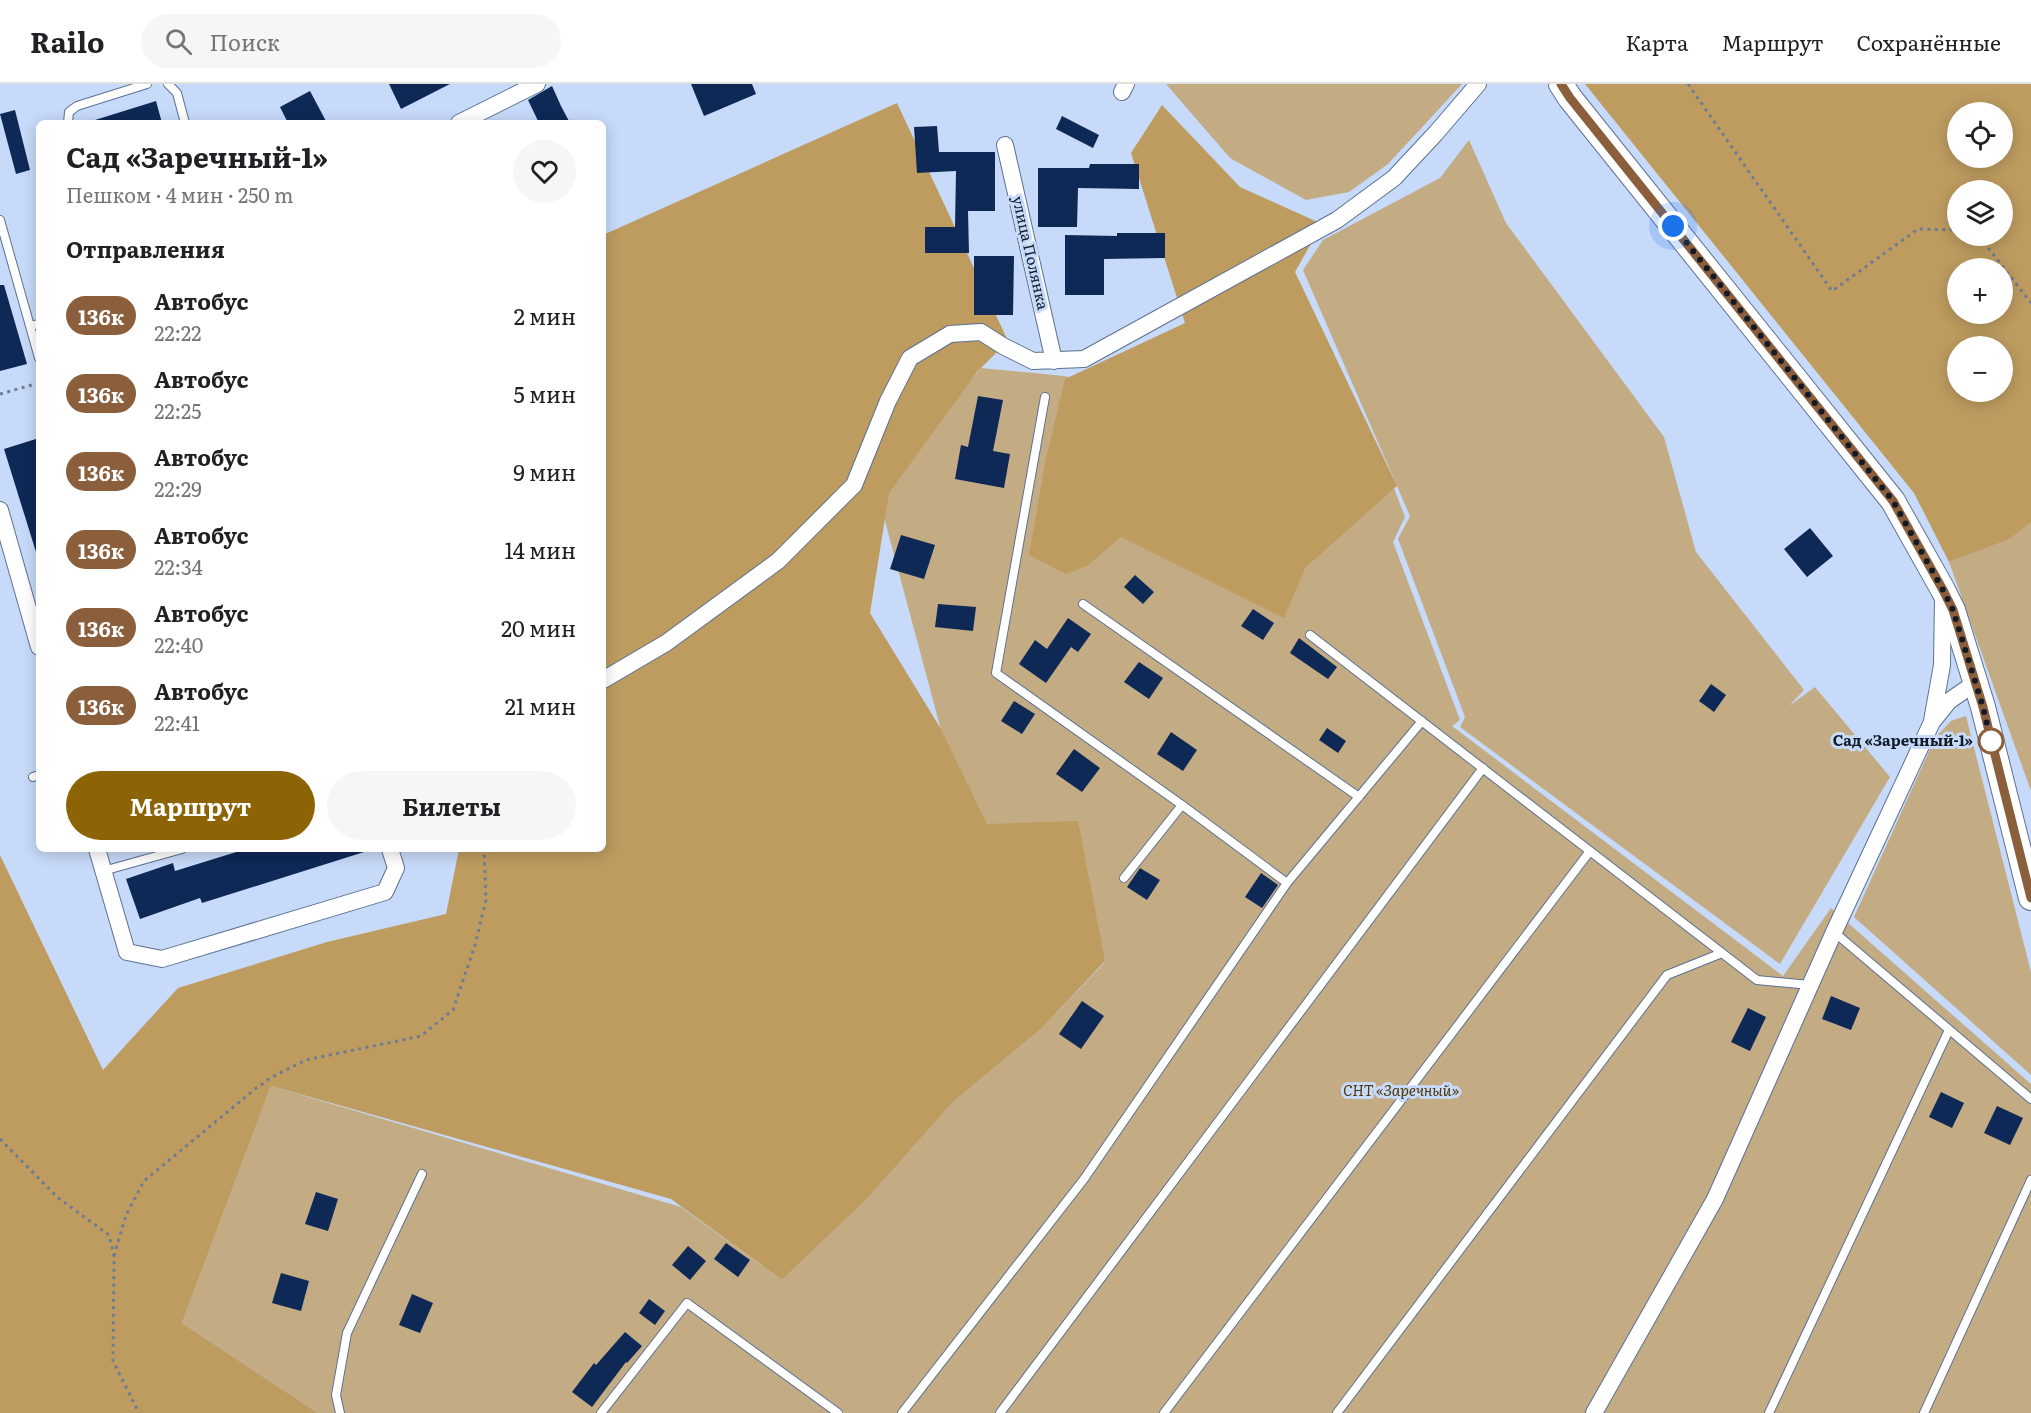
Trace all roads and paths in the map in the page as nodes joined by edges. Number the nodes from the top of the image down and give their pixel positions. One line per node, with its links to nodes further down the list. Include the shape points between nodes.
1 (147, 84): 7 (lane, via 77,106 69,112)
2 (168, 84): 8 (lane, via 177,93)
3 (537, 84): 9 (street)
4 (1478, 84): 16 (street, via 1394,178 1337,220 1084,359)
5 (1561, 84): 21 (street, via 1893,501)
6 (1688, 84): 12 (path, via 1832,291 1918,229)
7 (68, 120)
8 (184, 120)
9 (465, 120)
10 (1005, 145): 16 (street, улица Полянка)
11 (0, 220): 15 (lane)
12 (1947, 230)
13 (1987, 246): 14 (path)
14 (2031, 303)
15 (34, 325)
16 (1054, 361): 25 (street, via 1033,361 981,332 950,334 910,358 854,485 778,561 666,643)
17 (36, 384): 18 (path)
18 (0, 394)
19 (1045, 397): 31 (lane, via 996,673)
20 (0, 510): 24 (street)
21 (1943, 590): 26 (street); 28 (street, via 1942,665)
22 (1083, 604): 30 (lane)
23 (1310, 635): 27 (lane)
24 (36, 636)
25 (606, 678)
26 (1975, 683): 28 (street, via 1950,701); 40 (street)
27 (1422, 721): 29 (lane); 30 (lane)
28 (1932, 722): 41 (street)
29 (1483, 768): 32 (lane); 55 (lane)
30 (1359, 797): 39 (lane)
31 (1182, 805): 38 (lane); 39 (lane)
32 (1590, 851): 42 (lane); 56 (lane)
33 (98, 852): 37 (street)
34 (171, 852): 37 (lane)
35 (391, 852): 37 (street, via 396,868 385,892 162,959 127,952)
36 (484, 852): 49 (path, via 486,900 453,1010 421,1036 306,1060 255,1089 144,1181 126,1215)
37 (103, 871)
38 (1125, 878)
39 (1287, 884): 54 (lane, via 1084,1179)
40 (2031, 898)
41 (1834, 932): 43 (street); 44 (lane)
42 (1722, 952): 43 (lane, via 1757,980); 57 (lane, via 1667,975)
43 (1810, 985): 58 (street, via 1715,1199)
44 (1950, 1030): 45 (lane); 59 (lane)
45 (2031, 1099)
46 (0, 1139): 49 (path, via 57,1197 109,1235)
47 (422, 1174): 51 (lane, via 347,1333 336,1395)
48 (2031, 1180): 60 (lane)
49 (114, 1256): 50 (path, via 113,1361)
50 (139, 1413)
51 (340, 1413)
52 (601, 1413): 53 (lane, via 687,1303)
53 (838, 1413)
54 (902, 1413)
55 (1000, 1413)
56 (1164, 1413)
57 (1338, 1413)
58 (1594, 1413)
59 (1769, 1413)
60 (1924, 1413)

